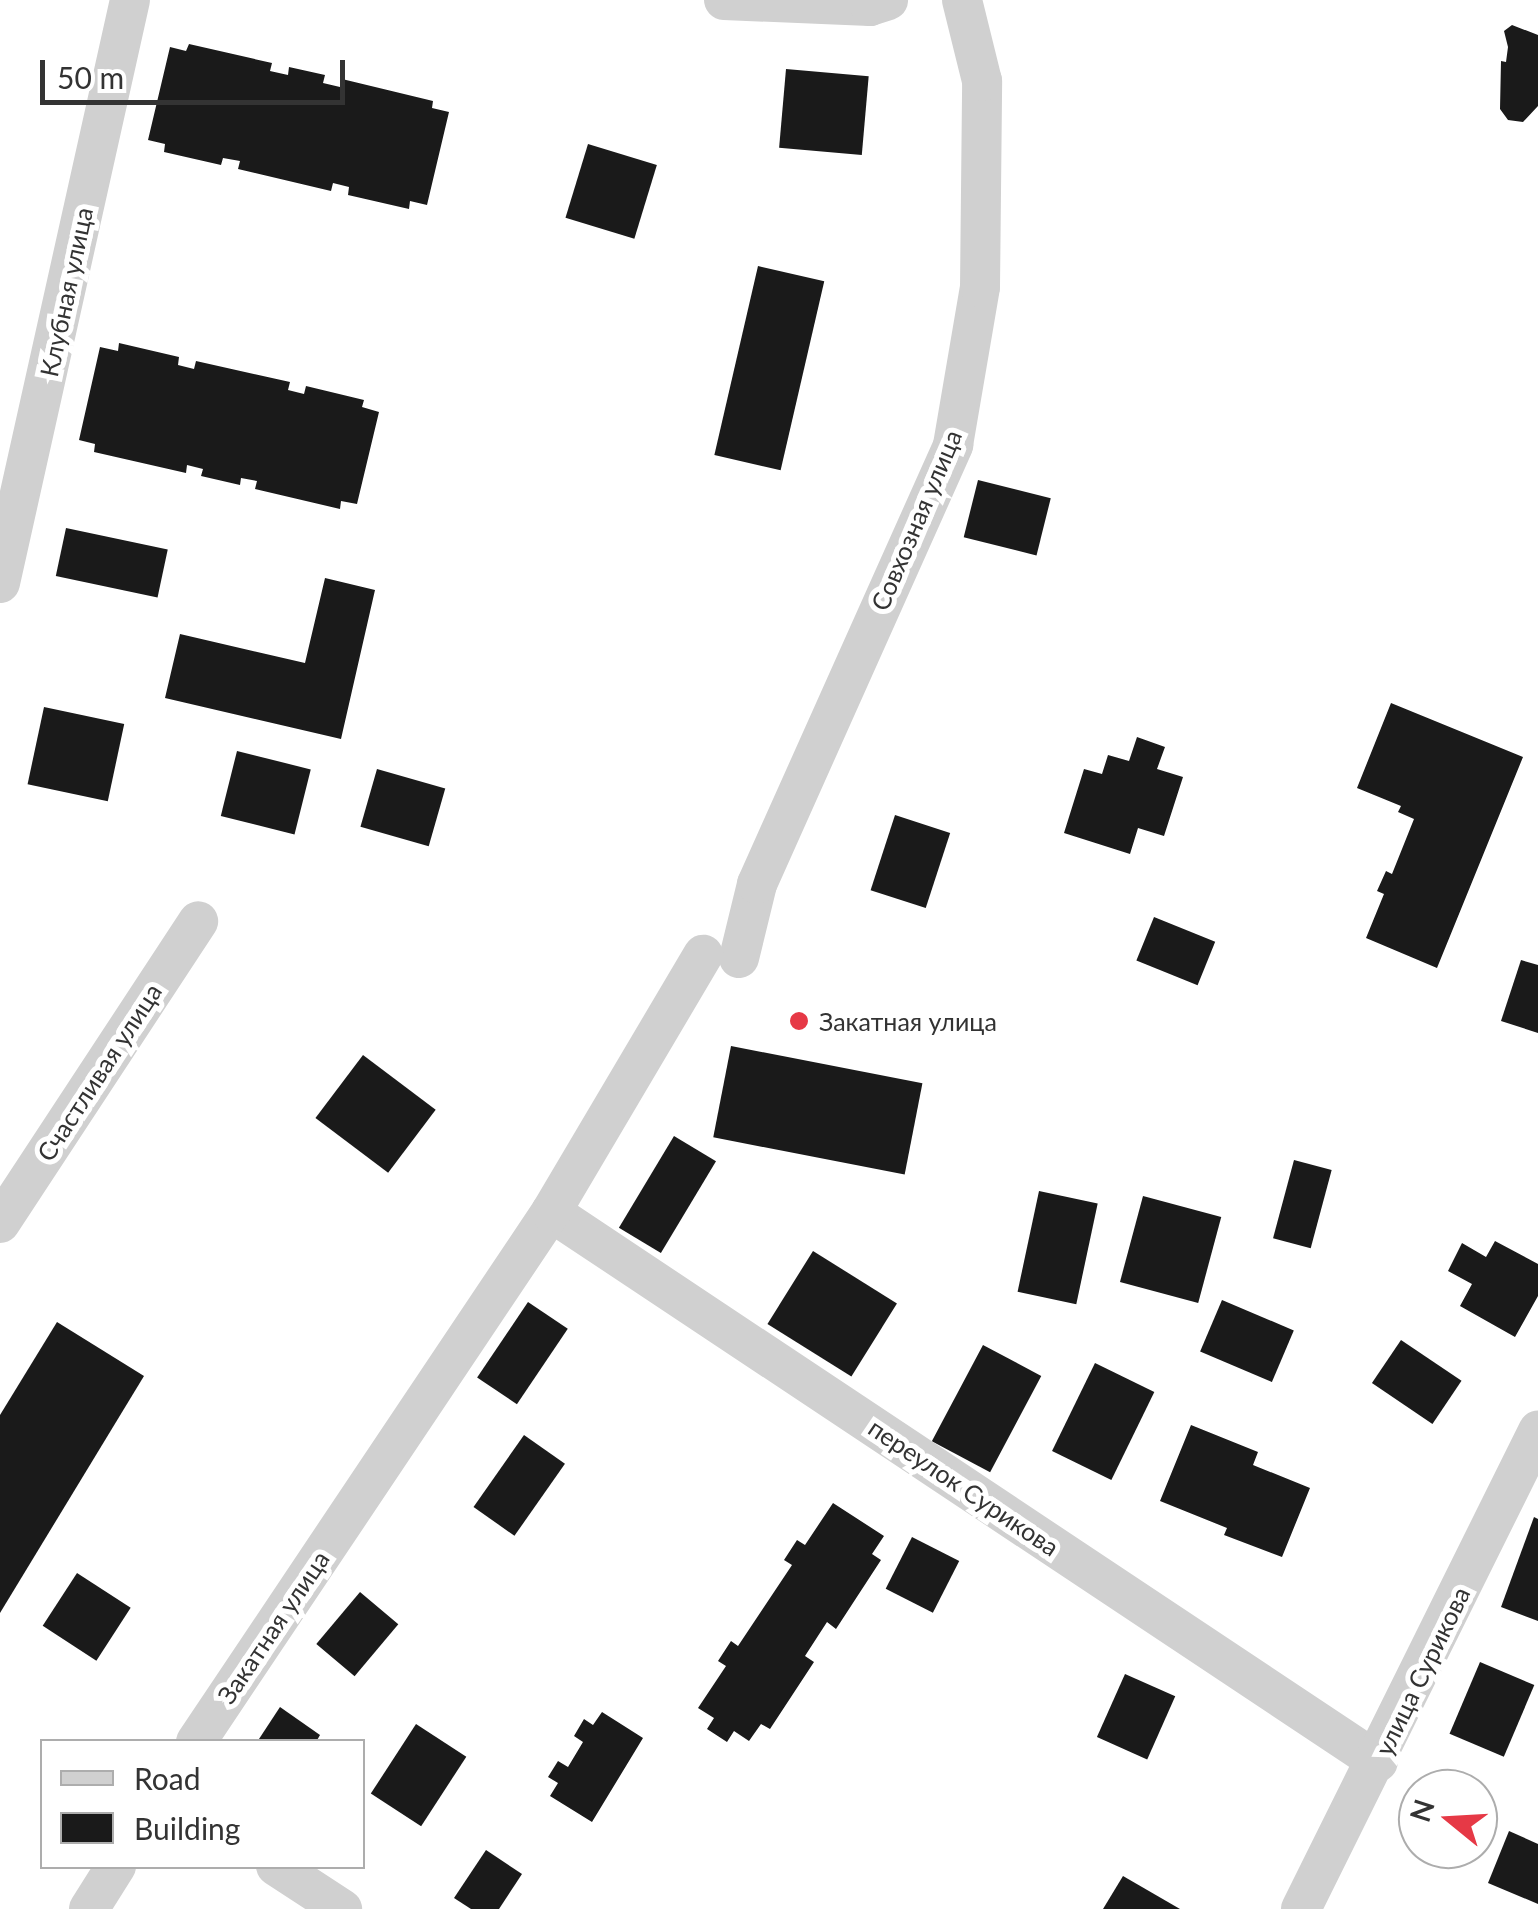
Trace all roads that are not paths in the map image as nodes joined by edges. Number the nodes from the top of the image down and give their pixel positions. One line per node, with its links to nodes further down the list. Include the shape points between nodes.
1 (130, 0): 5 (street, Клубная улица)
2 (724, 0): 3 (street, via 870,6)
3 (888, 0)
4 (962, 0): 8 (street, Совхозная улица, via 982,81 980,287 953,446)
5 (12, 480): 6 (street, Клубная улица)
6 (0, 583)
7 (198, 921): 10 (street, Счастливая улица)
8 (721, 956): 9 (street, Закатная улица)
9 (550, 1212): 12 (street, Закатная улица); 13 (street, переулок Сурикова)
10 (0, 1224)
11 (1538, 1432): 13 (street, улица Сурикова)
12 (198, 1739)
13 (1378, 1762): 18 (street, улица Сурикова)
14 (114, 1869): 16 (street)
15 (281, 1869): 17 (street)
16 (89, 1909)
17 (342, 1909)
18 (1301, 1909)

